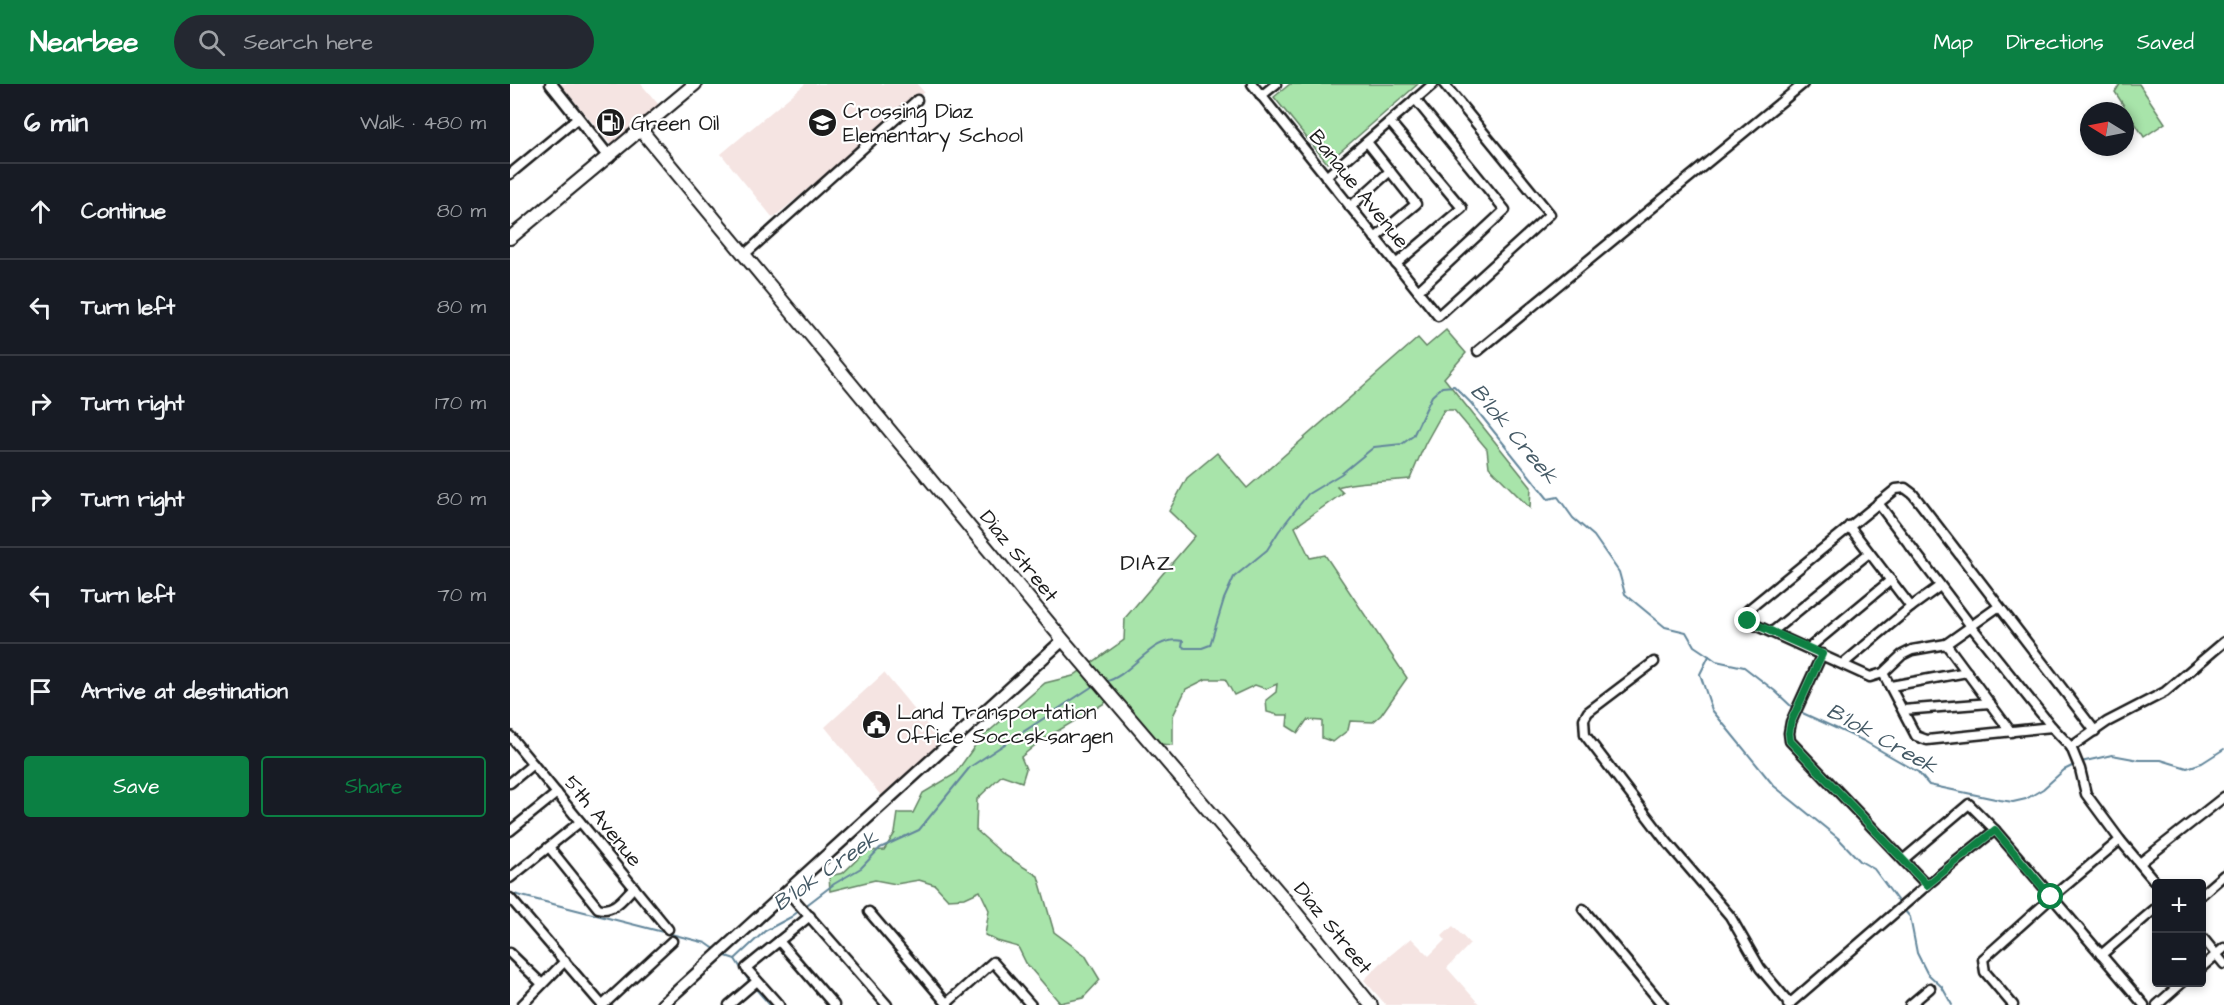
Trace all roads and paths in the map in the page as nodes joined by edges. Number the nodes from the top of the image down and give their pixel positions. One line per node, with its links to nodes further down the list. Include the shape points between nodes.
1 (550, 84): 11 (street)
2 (695, 84): 13 (main road)
3 (1252, 84): 8 (street, Banaue Avenue)
4 (1276, 84): 8 (street)
5 (1433, 84): 9 (street)
6 (1444, 84): 24 (street, Banaue Avenue, via 1550,214 1438,316)
7 (1803, 84): 25 (street)
8 (1261, 96): 18 (street, Banaue Avenue)
9 (1415, 99): 12 (street); 24 (street, via 1506,210)
10 (917, 100): 22 (street)
11 (578, 118): 15 (street); 17 (street)
12 (1390, 122): 14 (street); 23 (street, via 1462,208)
13 (641, 130): 15 (main road); 22 (main road, Diaz Street)
14 (1367, 142): 16 (street); 18 (street)
15 (609, 157): 20 (main road)
16 (1390, 171): 19 (street); 21 (street, via 1416,204)
17 (510, 174)
18 (1326, 177): 19 (street, Banaue Avenue)
19 (1350, 207): 21 (street, Banaue Avenue)
20 (510, 238)
21 (1375, 238): 23 (street, Banaue Avenue)
22 (745, 254): 35 (main road, Diaz Street)
23 (1396, 264): 24 (street, Banaue Avenue)
24 (1418, 291)
25 (1478, 351)
26 (1878, 503): 27 (street); 30 (street); 32 (street, via 1896,489 1909,490)
27 (1850, 526): 28 (street); 34 (street, via 1748,610 1748,621)
28 (1869, 553): 29 (street); 34 (street)
29 (1890, 580): 31 (street); 38 (street)
30 (1940, 586): 31 (street); 33 (street)
31 (1911, 607): 41 (street)
32 (1998, 607): 33 (street); 48 (street)
33 (1971, 626): 37 (street); 47 (street)
34 (1772, 632): 38 (street)
35 (1063, 640): 68 (street); 101 (main road, Diaz Street)
36 (2224, 642): 48 (street, via 2164,692)
37 (1946, 644): 42 (street); 43 (street, via 1912,650)
38 (1809, 648): 39 (street)
39 (1822, 654): 41 (street); 61 (street, via 1789,737)
40 (1654, 662): 93 (street, via 1588,712 1584,719 1585,735 1666,841 1730,916 1760,968)
41 (1843, 664): 43 (street, via 1866,677)
42 (1967, 672): 44 (street); 45 (street)
43 (1883, 674): 44 (street)
44 (1891, 686): 46 (street)
45 (1990, 703): 46 (street); 49 (street)
46 (1903, 710): 49 (street, via 1916,736 1924,740)
47 (2052, 727): 49 (street); 51 (street)
48 (2095, 731): 51 (street)
49 (2011, 732)
50 (510, 736): 52 (street, 5th Avenue)
51 (2071, 747): 59 (street, via 2086,794)
52 (533, 764): 53 (street); 54 (street, 5th Avenue)
53 (510, 783)
54 (557, 793): 56 (street, 5th Avenue); 58 (street)
55 (2224, 797): 62 (street)
56 (580, 822): 60 (street); 67 (street, 5th Avenue)
57 (1995, 830): 61 (street, via 1969,804); 66 (street); 70 (street)
58 (510, 831)
59 (2120, 840): 62 (street); 70 (street)
60 (549, 847): 64 (street); 67 (street, via 598,908 614,907)
61 (1904, 859): 66 (street)
62 (2140, 863): 65 (street)
63 (2224, 875): 69 (street)
64 (510, 878)
65 (2153, 879)
66 (1927, 885): 93 (street)
67 (634, 887): 76 (street, 5th Avenue)
68 (787, 891): 73 (street); 96 (street)
69 (2206, 891)
70 (2051, 897): 82 (street); 104 (street, via 1983,959 1985,972)
71 (511, 902): 84 (street)
72 (1583, 909): 102 (street)
73 (805, 911): 78 (street); 99 (street)
74 (869, 912): 92 (street)
75 (2152, 912): 82 (street)
76 (668, 929)
77 (672, 941): 95 (street)
78 (779, 941): 88 (street, via 746,968); 98 (street)
79 (2206, 942): 83 (street)
80 (2224, 948): 83 (street)
81 (510, 953): 87 (street)
82 (2101, 955): 105 (street)
83 (2216, 955): 85 (street); 86 (street)
84 (565, 961): 87 (street); 95 (street)
85 (2206, 964)
86 (2224, 964)
87 (542, 984): 94 (street)
88 (754, 985): 91 (street); 97 (street)
89 (2177, 987): 106 (street)
90 (1930, 988): 103 (street)
91 (732, 1004)
92 (947, 1004): 100 (street, via 993,962)
93 (1789, 1004)
94 (522, 1005)
95 (603, 1005)
96 (662, 1005)
97 (779, 1005)
98 (834, 1005)
99 (887, 1005)
100 (1031, 1005)
101 (1371, 1005)
102 (1663, 1005)
103 (1910, 1005)
104 (2013, 1005)
105 (2144, 1005)
106 (2157, 1005)

